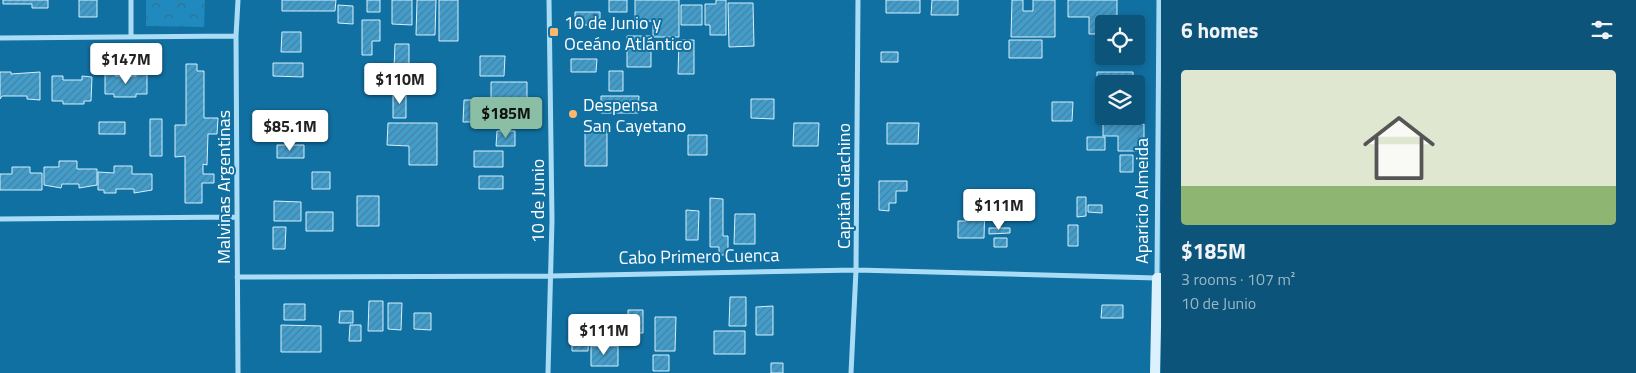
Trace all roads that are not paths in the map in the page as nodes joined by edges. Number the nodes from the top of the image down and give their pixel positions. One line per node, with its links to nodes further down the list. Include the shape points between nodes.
1 (131, 0): 6 (street)
2 (238, 0): 7 (street, Malvinas Argentinas)
3 (549, 0): 12 (street, 10 de Junio)
4 (858, 0): 11 (street, Capitán Giachino)
5 (1159, 0): 14 (street, Aparicio Almeida)
6 (131, 36): 7 (street); 8 (street)
7 (236, 36): 9 (street, Malvinas Argentinas)
8 (0, 38)
9 (236, 216): 10 (street); 13 (street, Malvinas Argentinas)
10 (0, 220)
11 (856, 270): 12 (street, Cabo Primero Cuenca); 14 (street, Cabo Primero Cuenca); 17 (street, Capitán Giachino)
12 (550, 276): 13 (street, Cabo Primero Cuenca); 16 (street, 10 de Junio)
13 (237, 277): 15 (street, Malvinas Argentinas)
14 (1159, 278): 18 (main road, Aparicio Almeida)
15 (238, 373)
16 (548, 373)
17 (851, 373)
18 (1155, 373)

